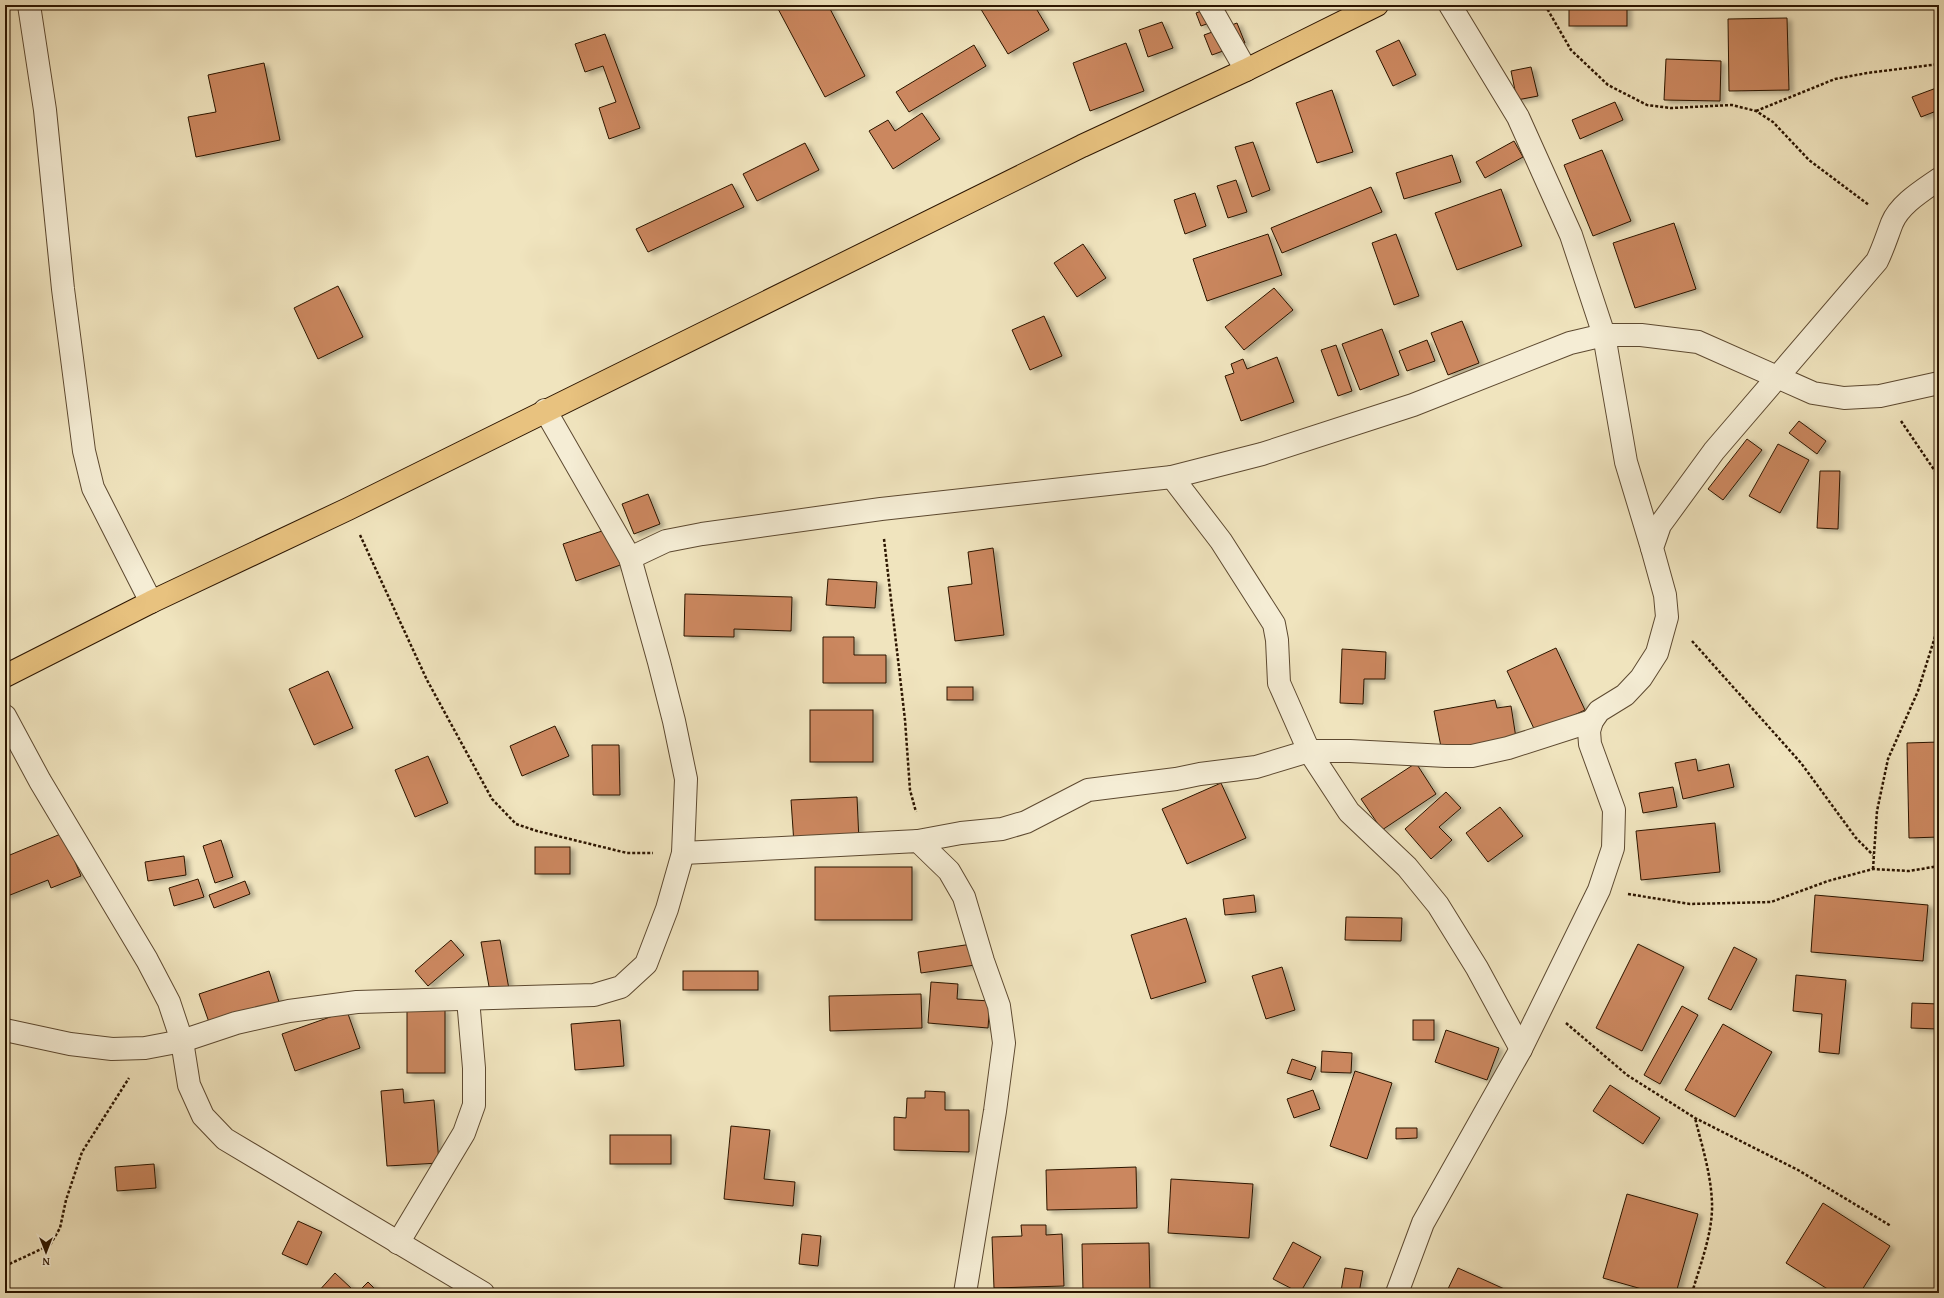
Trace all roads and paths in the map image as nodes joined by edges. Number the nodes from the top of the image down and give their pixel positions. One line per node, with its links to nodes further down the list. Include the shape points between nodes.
1 (29, 5): 22 (street, via 45,110 62,281 84,451 93,488)
2 (1209, 5): 7 (street)
3 (1377, 5): 7 (main road)
4 (1450, 5): 11 (street, via 1518,117 1571,235)
5 (1546, 5): 8 (path, via 1571,50 1608,85 1647,105 1671,108 1732,105)
6 (1939, 64): 8 (path, via 1835,79)
7 (1246, 70): 15 (main road, via 1082,146)
8 (1756, 111): 10 (path, via 1773,122 1809,160)
9 (1939, 179): 10 (street, via 1900,210)
10 (1892, 223): 12 (street, via 1878,261)
11 (1604, 335): 12 (street, via 1641,335 1698,342); 16 (street, via 1570,343 1412,405 1262,454); 20 (street, via 1626,462)
12 (1776, 378): 14 (street, via 1813,393 1844,398); 20 (street, via 1714,451 1685,490 1660,525)
13 (1939, 383): 14 (street)
14 (1880, 396): 17 (path, via 1908,429)
15 (545, 410): 18 (main road); 21 (street)
16 (1172, 476): 19 (street); 28 (street, via 1221,541 1274,624 1279,683)
17 (1939, 476)
18 (348, 509): 22 (main road); 30 (path, via 427,680 492,799 516,824 627,853)
19 (881, 509): 21 (street, via 681,538 666,541); 29 (path, via 905,720 906,758)
20 (1652, 548): 23 (street)
21 (630, 558): 30 (street, via 674,721 686,779)
22 (151, 602): 25 (main road)
23 (1667, 617): 27 (street, via 1657,653 1641,678 1625,695 1598,711); 31 (path, via 1701,650 1801,763 1856,838)
24 (1939, 624): 31 (path, via 1918,691 1888,759 1877,811)
25 (5, 676)
26 (5, 716): 38 (street, via 52,802 147,960 169,1002)
27 (1592, 721): 28 (street, via 1508,748 1472,756); 34 (street, via 1589,731 1590,744 1614,810 1613,848)
28 (1309, 751): 29 (street, via 1256,767 1088,790 1026,822 1002,829 961,833); 40 (street, via 1349,812 1407,867 1438,905 1477,968)
29 (921, 841): 30 (street); 46 (street, via 949,871 964,897 999,1006 1004,1043)
30 (683, 853): 35 (street, via 667,909 646,964 621,987 594,995)
31 (1874, 855): 33 (path)
32 (1939, 866): 33 (path, via 1909,871)
33 (1874, 869): 34 (path, via 1828,881 1771,902 1690,904)
34 (1598, 890): 36 (street)
35 (468, 999): 38 (street, via 357,1002 289,1011); 43 (street, via 474,1068 474,1104 464,1133)
36 (1543, 1003): 40 (street); 41 (path, via 1627,1075)
37 (5, 1030): 39 (street, via 70,1044 112,1049)
38 (182, 1041): 39 (street); 43 (street, via 189,1085 203,1116 225,1139)
39 (145, 1048): 44 (path, via 119,1095 82,1152 66,1200 60,1228 50,1245)
40 (1521, 1049): 47 (street, via 1423,1223)
41 (1695, 1118): 42 (path, via 1798,1170); 48 (path, via 1712,1203 1711,1223)
42 (1891, 1226)
43 (398, 1243): 45 (street)
44 (5, 1266)
45 (483, 1293)
46 (965, 1293)
47 (1397, 1293)
48 (1692, 1293)

